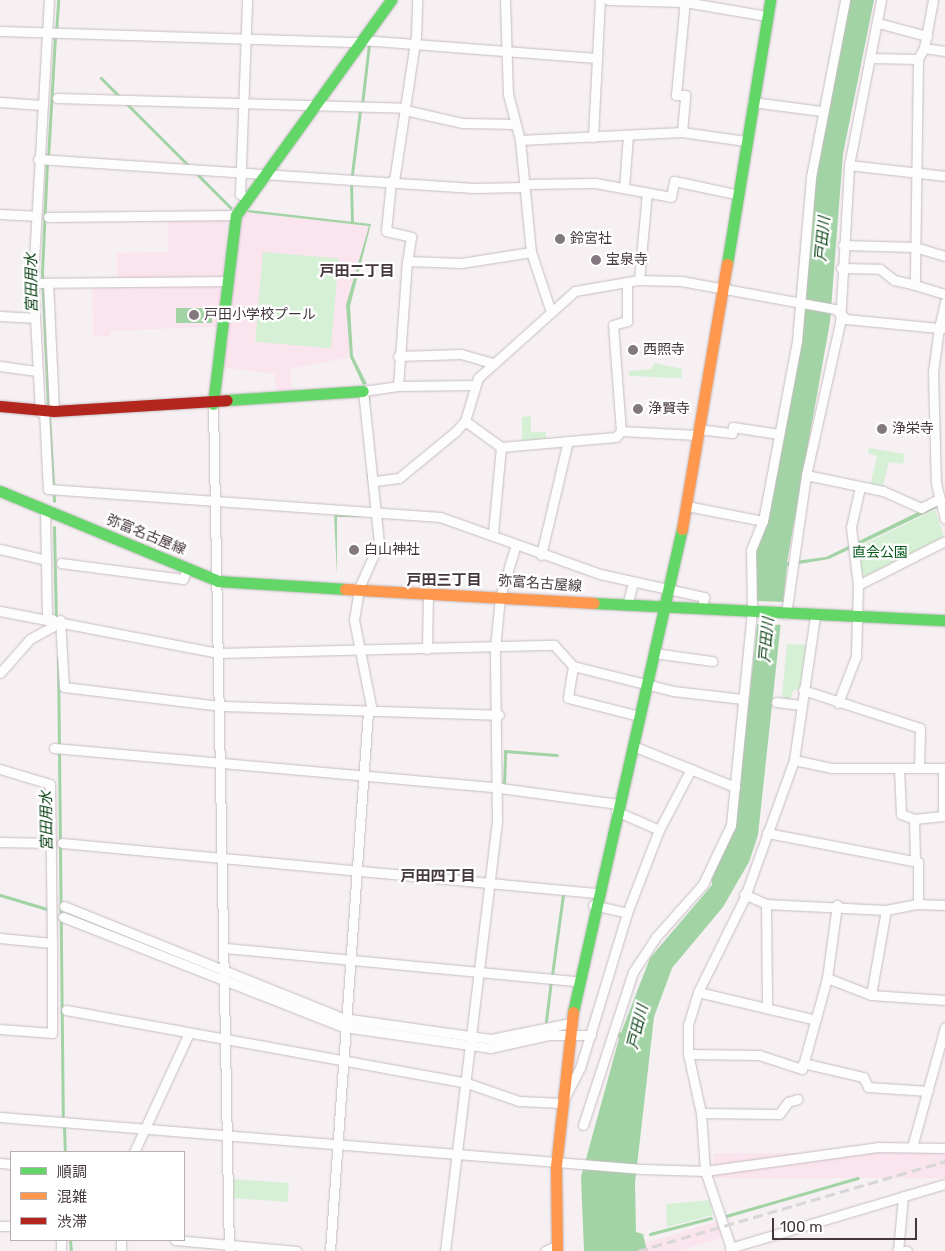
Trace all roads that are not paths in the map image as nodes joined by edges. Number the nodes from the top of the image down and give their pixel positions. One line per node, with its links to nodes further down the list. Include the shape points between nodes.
1 (49, 0): 16 (street)
2 (247, 0): 18 (street)
3 (391, 0): 19 (street)
4 (417, 0): 20 (street)
5 (505, 0): 21 (street)
6 (600, 0): 24 (street)
7 (608, 0): 12 (street)
8 (770, 0): 13 (street)
9 (845, 0): 34 (street)
10 (881, 0): 14 (street)
11 (933, 0): 17 (street)
12 (685, 1): 13 (street); 36 (street, via 676,95 685,95)
13 (767, 16): 29 (street)
14 (878, 23): 17 (street); 25 (street)
15 (0, 31): 16 (street)
16 (46, 34): 18 (street); 30 (street)
17 (927, 36): 22 (street)
18 (246, 39): 19 (street); 31 (street)
19 (361, 41): 20 (street); 32 (street)
20 (416, 42): 21 (street); 33 (street)
21 (505, 48): 24 (street); 35 (street)
22 (924, 48): 23 (street); 26 (street)
23 (945, 51)
24 (596, 58): 38 (street)
25 (872, 58): 26 (street); 42 (street)
26 (918, 59): 44 (street)
27 (57, 98): 31 (street)
28 (0, 102): 30 (street)
29 (752, 102): 34 (street); 40 (street)
30 (41, 104): 41 (street)
31 (243, 104): 32 (street); 43 (street)
32 (315, 106): 33 (street); 45 (street)
33 (405, 109): 35 (street, via 462,123); 47 (street)
34 (821, 111): 71 (street, via 811,177)
35 (513, 124): 39 (street)
36 (682, 132): 37 (street); 40 (street)
37 (628, 135): 38 (street); 49 (street)
38 (594, 137): 39 (street)
39 (520, 140): 48 (street)
40 (745, 141): 51 (street)
41 (38, 159): 43 (street); 55 (street)
42 (849, 165): 44 (street); 57 (street)
43 (241, 170): 45 (street); 52 (street, via 240,194)
44 (914, 171): 46 (street); 58 (street)
45 (265, 172): 47 (street); 52 (street)
46 (945, 176)
47 (393, 181): 48 (street, via 473,188); 61 (street, via 386,231 411,237)
48 (525, 185): 49 (street, via 595,183); 59 (street)
49 (624, 188): 50 (street)
50 (647, 192): 51 (street, via 671,197 674,181); 63 (street)
51 (735, 194): 68 (street)
52 (247, 198): 54 (street)
53 (0, 214): 55 (street)
54 (236, 215): 56 (street); 64 (street)
55 (35, 216): 66 (street)
56 (48, 218)
57 (843, 245): 58 (street); 62 (street)
58 (915, 248): 60 (street); 67 (street)
59 (531, 252): 61 (street, via 460,263); 72 (street)
60 (945, 256)
61 (407, 261): 77 (street)
62 (841, 268): 67 (street, via 880,270 894,280); 73 (street)
63 (639, 280): 65 (street); 68 (street)
64 (228, 281): 66 (street); 85 (street)
65 (627, 282): 72 (street, via 575,291); 89 (street, via 627,321 613,325)
66 (42, 283): 75 (street); 87 (street)
67 (915, 285): 69 (street)
68 (719, 288): 71 (street); 90 (street)
69 (945, 294)
70 (945, 302): 76 (street)
71 (802, 303): 73 (street); 91 (street)
72 (550, 309): 78 (street)
73 (838, 310): 76 (street, via 846,319); 95 (street)
74 (0, 316): 75 (street)
75 (33, 318): 80 (street)
76 (942, 328): 81 (street)
77 (398, 356): 78 (street, via 461,354); 82 (street)
78 (493, 363): 83 (street)
79 (0, 366): 80 (street)
80 (37, 371): 87 (street)
81 (940, 380): 93 (street)
82 (398, 386): 83 (street); 84 (street)
83 (475, 386): 88 (street)
84 (363, 391): 85 (street); 96 (street)
85 (214, 404): 87 (street); 99 (street)
86 (0, 406): 87 (street)
87 (46, 411): 99 (street, via 53,490)
88 (465, 421): 94 (street); 96 (street, via 399,478)
89 (621, 430): 90 (street); 92 (street, via 616,437)
90 (698, 432): 91 (street, via 732,433 733,427); 101 (street)
91 (778, 434): 105 (street)
92 (568, 441): 94 (street); 110 (street)
93 (941, 445): 100 (street)
94 (501, 447): 106 (street)
95 (806, 475): 97 (street); 126 (street)
96 (375, 481): 103 (street)
97 (860, 486): 100 (street, via 921,508); 116 (street, via 852,547)
98 (0, 491): 102 (street, 弥富名古屋線)
99 (215, 502): 103 (street); 114 (street)
100 (940, 502): 104 (street)
101 (687, 506): 105 (street); 118 (street)
102 (45, 510): 111 (street); 113 (street, 弥富名古屋線)
103 (378, 514): 106 (street, via 440,517); 117 (street, via 379,543)
104 (945, 518)
105 (763, 521): 125 (street, via 751,550)
106 (493, 533): 108 (street)
107 (945, 541): 116 (street)
108 (516, 544): 110 (street); 120 (street)
109 (0, 550): 111 (street)
110 (541, 555): 115 (street)
111 (46, 560): 128 (street)
112 (61, 563): 113 (street, via 182,579)
113 (187, 568): 114 (street, 弥富名古屋線)
114 (218, 581): 117 (street, 弥富名古屋線); 134 (street)
115 (633, 582): 118 (street); 121 (street)
116 (858, 585): 129 (street)
117 (359, 588): 119 (street, 弥富名古屋線); 133 (street, via 354,620)
118 (668, 588): 122 (street); 124 (street, via 704,597)
119 (428, 592): 120 (street, 弥富名古屋線); 132 (street)
120 (500, 597): 121 (street, 弥富名古屋線); 131 (street)
121 (627, 605): 122 (street, 弥富名古屋線)
122 (664, 608): 124 (street, 弥富名古屋線); 135 (street)
123 (0, 610): 128 (street)
124 (702, 610): 125 (street, 弥富名古屋線)
125 (753, 611): 126 (street, 弥富名古屋線); 141 (street)
126 (786, 614): 127 (street, 弥富名古屋線)
127 (815, 616): 129 (street, 弥富名古屋線); 140 (street)
128 (54, 619): 134 (street); 138 (street, via 52,627 30,638); 145 (street, via 64,687)
129 (858, 619): 130 (street, 弥富名古屋線); 143 (street, via 856,656)
130 (945, 620)
131 (495, 648): 132 (street); 137 (street, via 554,645); 147 (street)
132 (427, 649): 133 (street)
133 (360, 650): 134 (street); 146 (street)
134 (219, 653): 145 (street)
135 (654, 653): 136 (street); 139 (street)
136 (712, 661)
137 (573, 666): 139 (street); 148 (street, via 568,698)
138 (0, 673)
139 (646, 685): 141 (street); 148 (street)
140 (803, 690): 143 (street); 144 (street)
141 (742, 699): 160 (street)
142 (776, 702): 144 (street)
143 (838, 703): 154 (street, via 920,728)
144 (801, 705): 151 (street)
145 (220, 706): 146 (street); 152 (street)
146 (370, 711): 147 (street); 159 (street)
147 (499, 715): 161 (street)
148 (639, 716): 149 (street)
149 (632, 746): 156 (street); 162 (street)
150 (57, 748): 152 (street)
151 (794, 760): 153 (street, via 831,768); 165 (street)
152 (221, 763): 159 (street); 169 (street)
153 (899, 768): 154 (street); 163 (street, via 901,814)
154 (919, 768): 155 (street)
155 (944, 768): 163 (street, via 943,816)
156 (691, 769): 160 (street); 164 (street)
157 (0, 770): 158 (street); 167 (street, via 50,784)
158 (0, 774)
159 (364, 775): 161 (street); 171 (street)
160 (736, 787): 217 (street, via 731,825 703,884 656,937 632,972)
161 (500, 788): 162 (street); 172 (street)
162 (617, 808): 164 (street); 173 (street)
163 (914, 819): 170 (street)
164 (659, 830): 182 (street)
165 (767, 834): 170 (street); 174 (street)
166 (0, 842): 167 (street)
167 (51, 843): 185 (street)
168 (62, 843): 169 (street)
169 (223, 857): 171 (street); 186 (street)
170 (915, 861): 177 (street)
171 (358, 870): 172 (street); 187 (street)
172 (488, 882): 173 (street); 189 (street)
173 (596, 892): 175 (street)
174 (744, 894): 176 (street); 193 (street)
175 (593, 904): 182 (street); 192 (street)
176 (766, 904): 178 (street); 196 (street)
177 (918, 904): 179 (street); 181 (street)
178 (836, 905): 181 (street); 190 (street)
179 (945, 905)
180 (64, 906): 188 (street)
181 (886, 910): 194 (street)
182 (627, 913): 204 (street)
183 (63, 917): 191 (street)
184 (0, 938): 185 (street)
185 (52, 943): 201 (street, via 52,1033)
186 (225, 948): 187 (street); 188 (street)
187 (352, 959): 189 (street); 199 (street)
188 (225, 970): 191 (street); 199 (street)
189 (477, 970): 192 (street); 205 (street)
190 (827, 978): 194 (street); 198 (street)
191 (225, 981): 199 (street); 206 (street)
192 (577, 981): 202 (street)
193 (698, 992): 196 (street); 208 (street, via 688,1025)
194 (871, 995): 195 (street)
195 (945, 1000)
196 (767, 1008): 198 (street)
197 (66, 1010): 203 (street)
198 (816, 1020): 210 (street)
199 (346, 1023): 205 (street); 207 (street); 209 (street)
200 (945, 1027): 212 (street)
201 (0, 1029)
202 (570, 1029): 204 (street); 205 (street, via 496,1038); 207 (street, via 498,1048); 214 (street)
203 (189, 1033): 206 (street); 218 (street)
204 (591, 1035): 214 (street)
205 (470, 1036): 207 (street)
206 (227, 1039): 209 (street); 219 (street)
207 (468, 1046): 211 (street)
208 (688, 1054): 210 (street, via 759,1055 802,1070); 215 (street)
209 (343, 1061): 211 (street); 220 (street)
210 (804, 1063): 212 (street, via 863,1076 868,1086)
211 (464, 1082): 214 (street, via 519,1101); 224 (street)
212 (928, 1090): 221 (street)
213 (798, 1099): 215 (street, via 788,1102 779,1114)
214 (562, 1103): 225 (street)
215 (701, 1113): 226 (street)
216 (0, 1117): 218 (street)
217 (584, 1125)
218 (146, 1128): 219 (street); 223 (street)
219 (228, 1136): 220 (street); 230 (street)
220 (337, 1147): 224 (street); 234 (street)
221 (912, 1147): 222 (street); 226 (street, via 877,1147)
222 (945, 1148)
223 (134, 1151)
224 (456, 1156): 225 (street); 235 (street)
225 (556, 1166): 226 (street); 231 (street)
226 (705, 1171): 232 (street)
227 (945, 1184): 228 (street)
228 (903, 1196): 232 (street); 237 (street)
229 (182, 1241): 230 (street)
230 (229, 1248): 233 (street)
231 (557, 1249): 236 (street)
232 (732, 1249)
233 (297, 1251)
234 (330, 1251)
235 (445, 1251)
236 (545, 1251)
237 (898, 1251): 238 (street)
238 (907, 1251)

